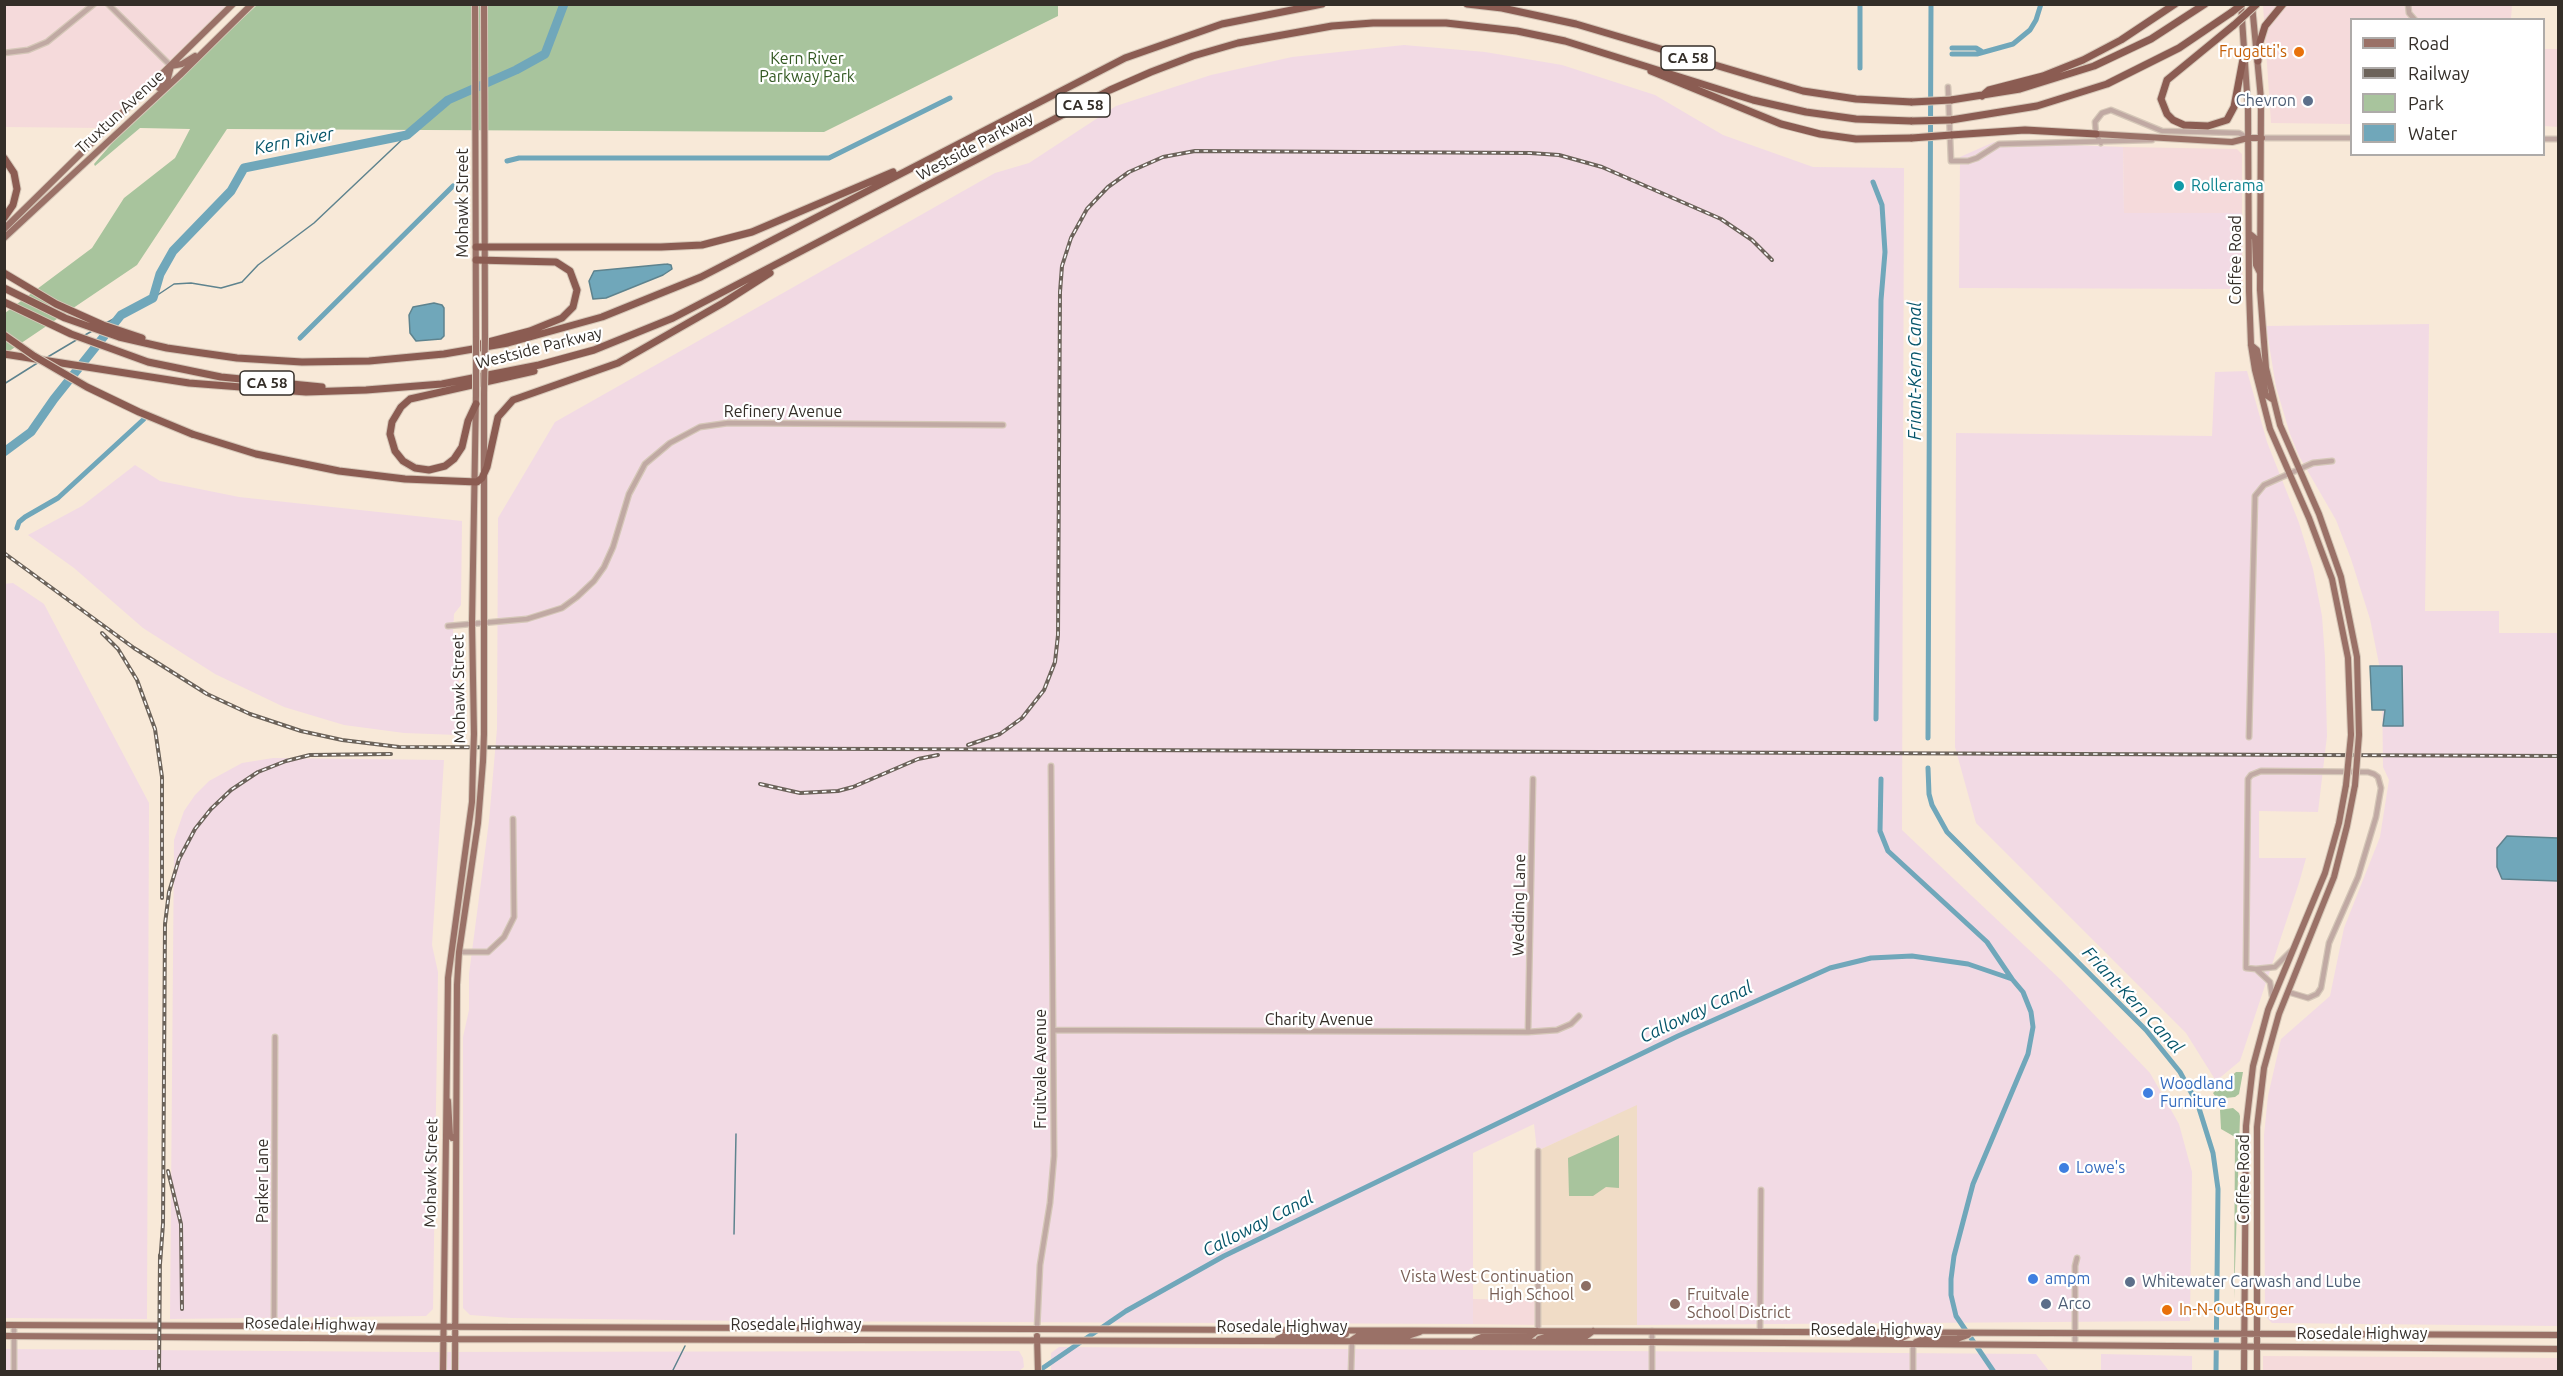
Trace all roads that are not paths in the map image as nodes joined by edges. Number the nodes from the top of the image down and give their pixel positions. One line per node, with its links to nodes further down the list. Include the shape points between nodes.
1 (94, 4): 18 (street, via 47,42 26,51)
2 (108, 4): 22 (street)
3 (233, 4): 22 (main road, Truxtun Avenue)
4 (252, 4): 17 (main road, Truxtun Avenue)
5 (476, 4): 40 (main road, Mohawk Street)
6 (484, 4): 40 (main road, Mohawk Street)
7 (1322, 4): 33 (highway, Westside Parkway / CA 58, via 1222,24 1163,43 1088,76)
8 (1467, 4): 24 (highway, CA 58, bridge, via 1576,24 1803,91 1912,102)
9 (2175, 4): 24 (highway, via 2083,60 2043,76 1989,90)
10 (2205, 4): 24 (highway, via 2151,39 2094,66 2042,84)
11 (2241, 4): 19 (main road, Coffee Road); 20 (highway, Westside Parkway / CA 58, bridge, via 2179,48 2107,84 2037,106 1951,120 1865,120 1806,112)
12 (2252, 4): 21 (main road, Coffee Road)
13 (2257, 4): 19 (highway, bridge, via 2167,80 2161,99 2167,114 2184,124 2208,126 2227,120 2234,107)
14 (2283, 4): 21 (highway, via 2265,26)
15 (2408, 4): 16 (street)
16 (2413, 18)
17 (205, 49): 22 (main road, via 182,64); 25 (main road, Truxtun Avenue)
18 (4, 53)
19 (2244, 54): 28 (main road, Coffee Road)
20 (1618, 58): 27 (highway, bridge, via 1781,124 1820,134 1912,138 2025,130); 41 (highway, Westside Parkway / CA 58, via 1516,31 1446,24 1332,26 1238,43 1193,56 1110,90)
21 (2258, 61): 29 (main road, Coffee Road)
22 (171, 66): 25 (main road, via 168,78); 26 (main road, Truxtun Avenue)
23 (1948, 87): 32 (street, via 1951,161 1977,158 1999,144)
24 (1982, 97)
25 (145, 105): 35 (main road, Truxtun Avenue)
26 (111, 124): 35 (main road, via 107,136); 37 (main road, Truxtun Avenue)
27 (2096, 134): 28 (street, via 2098,117 2111,110 2162,131 2239,133); 31 (main road); 32 (street)
28 (2248, 138): 29 (main road); 31 (main road, via 2232,142); 38 (main road, Coffee Road)
29 (2262, 138): 30 (street); 45 (main road, Coffee Road)
30 (2350, 138)
31 (2158, 139): 32 (street)
32 (2101, 143)
33 (940, 153): 40 (highway, via 760,228 713,243 661,247); 53 (highway, Westside Parkway, via 721,267 629,308 519,340)
34 (4, 158): 36 (highway, via 14,173 17,189 13,206)
35 (86, 162): 39 (main road, Truxtun Avenue)
36 (4, 218)
37 (4, 230)
38 (2250, 234): 45 (main road, via 2255,238); 49 (main road, Coffee Road)
39 (4, 238)
40 (480, 246): 42 (main road, Mohawk Street); 43 (main road, Mohawk Street)
41 (794, 256): 51 (highway, Westside Parkway, via 673,318); 61 (highway, via 631,356 509,403 496,421)
42 (476, 260): 43 (highway); 56 (main road, Mohawk Street, bridge)
43 (484, 260): 53 (highway, via 549,260 562,264 576,282 573,307 562,318 530,331); 61 (main road, Mohawk Street, bridge)
44 (4, 273): 50 (highway, via 29,290 103,325)
45 (2260, 274): 55 (main road, Coffee Road, via 2262,344)
46 (4, 288): 50 (highway, via 92,328)
47 (7, 303): 54 (highway, CA 58, via 71,334 148,362 267,383)
48 (4, 336): 62 (highway, bridge, via 104,396 192,434 256,454 388,478)
49 (2251, 345): 55 (main road, via 2257,350 2266,395); 60 (main road, Coffee Road, via 2264,409)
50 (168, 347): 53 (highway, Westside Parkway, via 303,362)
51 (594, 350): 54 (highway, Westside Parkway, via 488,376); 56 (highway, via 526,373 410,399 398,410 391,426 398,454 407,464 424,470 450,463 462,447)
52 (4, 354): 54 (highway, bridge, via 130,375 272,390)
53 (412, 358)
54 (388, 388)
55 (2273, 399): 59 (main road, Coffee Road)
56 (476, 404): 62 (main road, Mohawk Street)
57 (1003, 425): 63 (street, Refinery Avenue, via 728,423 700,427 670,443 645,464 629,494 604,567 577,597 545,614)
58 (2332, 462): 59 (street, via 2313,463)
59 (2299, 470): 60 (street); 73 (main road, Coffee Road, bridge, via 2333,551 2348,604 2358,675 2360,735 2355,785 2334,877)
60 (2289, 474): 66 (street, via 2260,488 2253,505); 70 (main road, Coffee Road, bridge, via 2324,555 2339,606 2348,658 2350,735 2339,823 2325,873)
61 (483, 477): 62 (highway); 63 (main road, Mohawk Street)
62 (474, 482): 64 (main road, Mohawk Street)
63 (484, 622): 64 (street, Refinery Avenue); 71 (main road, Mohawk Street, bridge, via 483,761)
64 (472, 623): 65 (street, Refinery Avenue); 79 (main road, Mohawk Street, bridge, via 472,802 448,968)
65 (448, 626)
66 (2249, 738)
67 (1051, 766): 76 (street, Fruitvale Avenue)
68 (1533, 779): 77 (street, Wedding Lane)
69 (513, 819): 71 (street, via 514,917 504,937 488,952)
70 (2296, 944): 72 (street, Coffee Road, via 2280,964); 74 (main road, Coffee Road)
71 (459, 952): 80 (main road, Mohawk Street)
72 (2256, 969): 73 (street, via 2246,968 2248,779 2261,771 2374,774 2381,788 2376,817 2363,862 2330,943 2321,988 2308,998); 74 (street, via 2270,982)
73 (2288, 992): 99 (main road, Coffee Road, via 2268,1050 2259,1104)
74 (2272, 1003): 98 (main road, Coffee Road, via 2257,1048 2247,1102)
75 (1579, 1016): 77 (street, Charity Avenue, via 1557,1030)
76 (1055, 1030): 77 (street, Charity Avenue); 89 (street, Fruitvale Avenue, via 1054,1162 1040,1265)
77 (1528, 1032)
78 (275, 1036): 86 (street, Parker Lane)
79 (446, 1094): 80 (main road, via 450,1136); 87 (main road, Mohawk Street)
80 (456, 1136): 88 (main road, Mohawk Street)
81 (1538, 1151): 92 (street)
82 (1761, 1190): 95 (street)
83 (2078, 1258): 97 (street)
84 (4, 1325): 85 (main road, Rosedale Highway)
85 (14, 1325): 86 (main road, Rosedale Highway); 102 (street)
86 (274, 1326): 87 (main road, Rosedale Highway)
87 (442, 1326): 88 (main road, Rosedale Highway); 104 (main road, Mohawk Street)
88 (454, 1326): 89 (main road, Rosedale Highway); 105 (main road, Mohawk Street)
89 (1037, 1329): 90 (main road, Rosedale Highway); 106 (main road, Fruitvale Avenue)
90 (1346, 1330): 91 (main road, Rosedale Highway); 107 (main road, via 1342,1336 1284,1336)
91 (1426, 1330): 92 (main road, Rosedale Highway); 108 (main road, via 1408,1336 1358,1336)
92 (1538, 1331): 93 (main road, Rosedale Highway); 109 (main road, via 1529,1337 1484,1336)
93 (1593, 1331): 94 (main road, Rosedale Highway); 110 (main road, via 1585,1337 1546,1337)
94 (1652, 1331): 95 (main road, Rosedale Highway); 111 (street)
95 (1760, 1332): 96 (main road, Rosedale Highway)
96 (1913, 1332): 103 (main road, Rosedale Highway); 112 (main road, via 1905,1338 1860,1339)
97 (2075, 1333): 98 (main road, Rosedale Highway); 103 (main road, Rosedale Highway, via 1977,1333); 114 (street)
98 (2244, 1334): 99 (main road, Rosedale Highway); 115 (main road, Coffee Road)
99 (2257, 1334): 100 (main road, Rosedale Highway); 116 (main road, Coffee Road)
100 (2559, 1335)
101 (4, 1336): 102 (main road, Rosedale Highway)
102 (14, 1336): 104 (main road, Rosedale Highway); 118 (street)
103 (1956, 1338): 113 (main road, Rosedale Highway); 114 (main road, Rosedale Highway, via 1981,1344)
104 (442, 1339): 105 (main road, Rosedale Highway); 119 (main road, Mohawk Street)
105 (455, 1339): 106 (main road, Rosedale Highway); 120 (main road, Mohawk Street)
106 (1037, 1340): 107 (main road, Rosedale Highway); 121 (main road, Fruitvale Avenue)
107 (1275, 1340): 108 (main road, Rosedale Highway)
108 (1352, 1341): 109 (main road, Rosedale Highway); 122 (street)
109 (1471, 1341): 110 (main road, Rosedale Highway)
110 (1532, 1342): 111 (main road, Rosedale Highway)
111 (1652, 1342): 112 (main road, Rosedale Highway); 123 (street)
112 (1850, 1343): 113 (main road, Rosedale Highway)
113 (1913, 1344): 124 (street)
114 (2075, 1344): 115 (main road, Rosedale Highway)
115 (2244, 1346): 116 (main road, Rosedale Highway); 125 (main road, Coffee Road)
116 (2257, 1347): 117 (main road, Rosedale Highway); 126 (main road, Coffee Road)
117 (2559, 1349)
118 (14, 1371)
119 (443, 1371)
120 (455, 1371)
121 (1038, 1371)
122 (1351, 1371)
123 (1652, 1371)
124 (1913, 1371)
125 (2244, 1371)
126 (2257, 1371)

